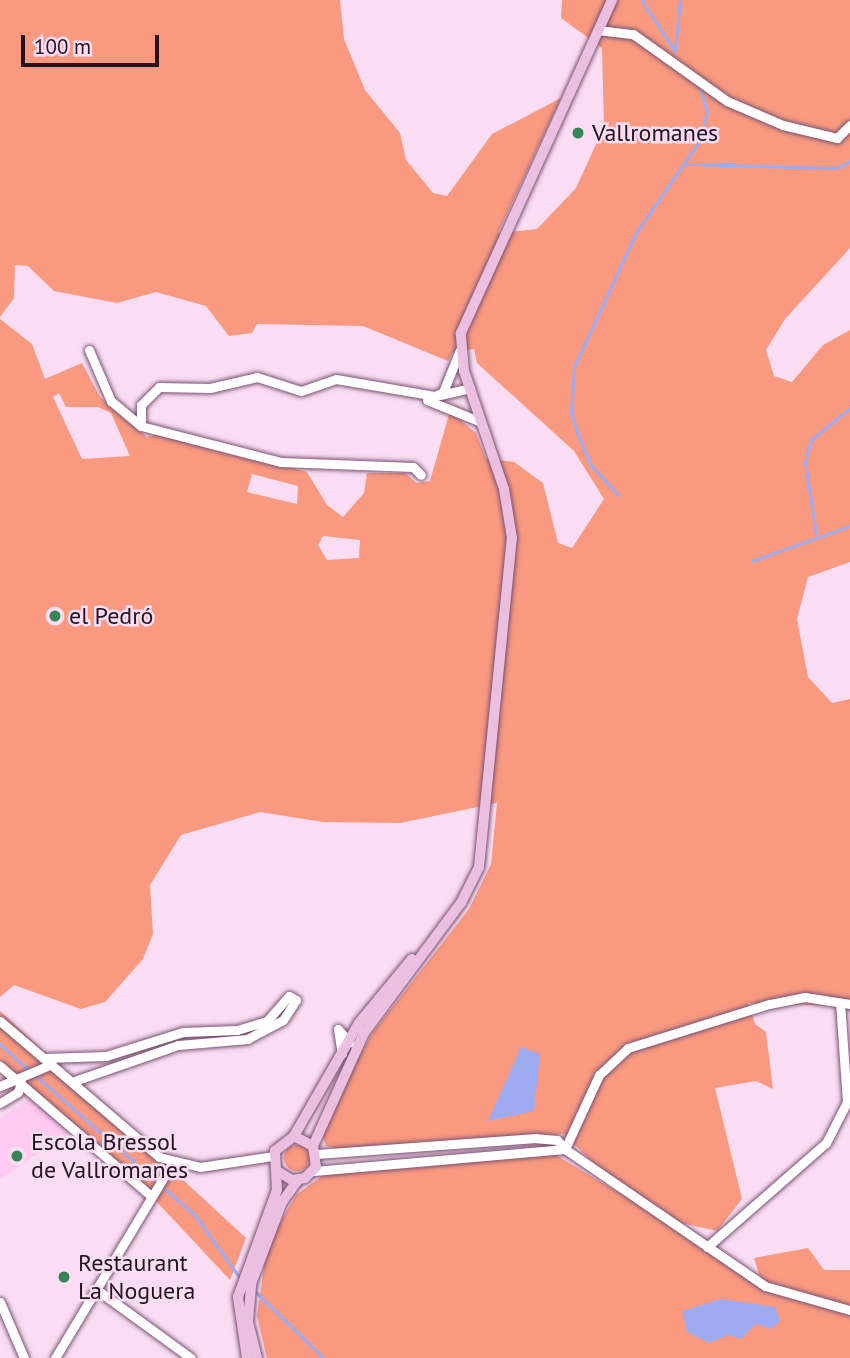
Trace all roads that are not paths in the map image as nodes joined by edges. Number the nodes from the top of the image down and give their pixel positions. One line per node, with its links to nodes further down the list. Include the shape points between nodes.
1 (612, 0): 2 (main road)
2 (598, 30): 3 (street, via 633,34 726,101 783,125 837,138); 5 (main road, via 469,308)
3 (850, 125)
4 (89, 350): 12 (street, via 111,401)
5 (460, 350): 6 (main road); 8 (street, via 443,392)
6 (470, 387): 7 (street); 11 (main road)
7 (456, 390): 8 (street); 10 (street)
8 (435, 396): 9 (street)
9 (418, 397): 10 (street); 12 (street, via 336,379 301,391 257,377 210,388 159,387 141,405)
10 (461, 412): 11 (street)
11 (481, 422): 14 (main road, via 509,511 510,591 482,850 474,880)
12 (141, 425): 13 (street, via 281,462 413,467)
13 (421, 475)
14 (450, 918): 17 (main road); 20 (main road)
15 (845, 1003): 32 (street, via 806,997 769,1004 628,1048 598,1074); 40 (street, via 847,1102 826,1143)
16 (0, 1021): 23 (street)
17 (359, 1023): 18 (street); 19 (main road)
18 (338, 1029): 19 (street); 21 (street)
19 (349, 1040): 20 (street); 21 (main road)
20 (354, 1051): 33 (main road)
21 (342, 1054): 31 (main road)
22 (71, 1057): 23 (street); 25 (street, via 121,1053 183,1032 237,1030 267,1021 289,996 296,1000 283,1020 248,1039 178,1045); 26 (street)
23 (48, 1061): 26 (street); 27 (street)
24 (0, 1066): 27 (street)
25 (91, 1074): 26 (street); 29 (street)
26 (69, 1079): 29 (street)
27 (21, 1082): 28 (street); 30 (street, via 18,1092); 39 (street)
28 (0, 1086)
29 (91, 1097): 35 (street)
30 (0, 1103)
31 (294, 1136): 33 (main road); 34 (main road, via 277,1146)
32 (565, 1149): 33 (street, via 557,1140 536,1138); 37 (street); 40 (street)
33 (315, 1150): 37 (main road)
34 (274, 1156): 35 (street, via 200,1167); 36 (main road)
35 (172, 1163): 39 (street)
36 (277, 1171): 38 (main road); 41 (main road, via 277,1190)
37 (314, 1171): 38 (main road)
38 (298, 1180): 41 (main road)
39 (149, 1194): 42 (street)
40 (707, 1247): 45 (street, via 765,1286)
41 (251, 1265): 43 (main road)
42 (96, 1289): 47 (street); 48 (street)
43 (244, 1293): 49 (main road); 50 (main road)
44 (0, 1302): 46 (street)
45 (850, 1310)
46 (24, 1358)
47 (55, 1358)
48 (191, 1358)
49 (247, 1358)
50 (257, 1358)

